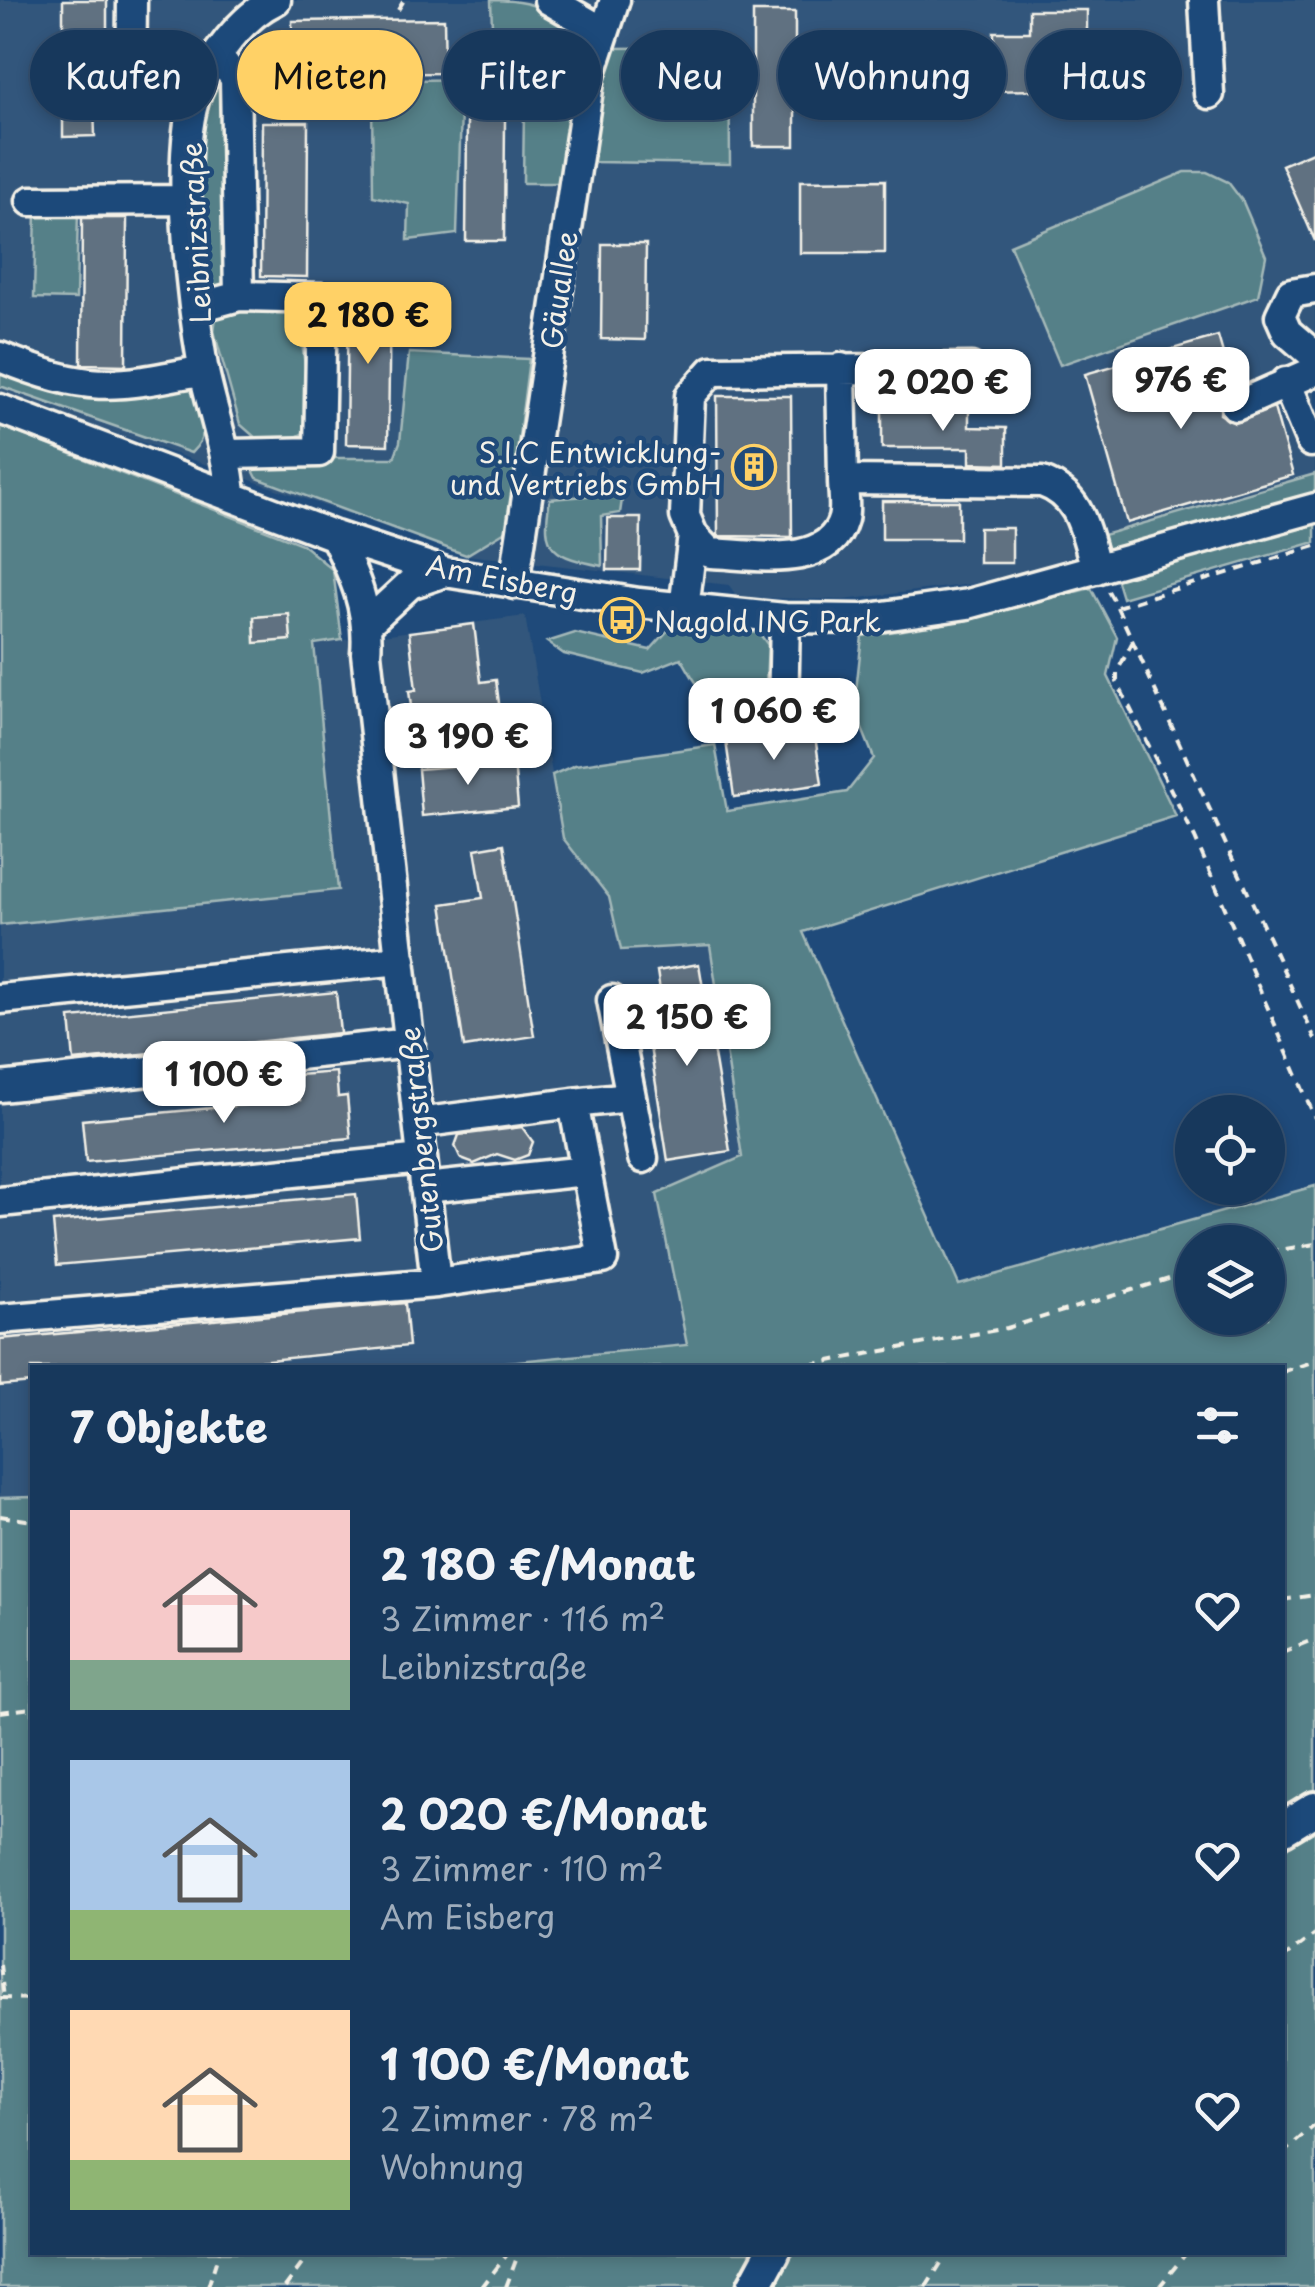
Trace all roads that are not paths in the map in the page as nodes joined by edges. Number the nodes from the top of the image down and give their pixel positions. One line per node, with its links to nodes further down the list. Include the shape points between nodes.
1 (132, 0): 6 (street)
2 (276, 0): 8 (street, Leibnizstraße)
3 (549, 0): 7 (street)
4 (614, 0): 7 (street, Gäuallee)
5 (1204, 0): 9 (street)
6 (132, 30)
7 (604, 32): 34 (street, Gäuallee, via 586,96)
8 (218, 56): 14 (street, via 235,78)
9 (1209, 94)
10 (192, 120): 11 (street, Leibnizstraße)
11 (187, 200): 12 (street); 15 (street, Leibnizstraße)
12 (30, 201)
13 (1315, 288): 17 (street, via 1291,293 1280,316 1287,332)
14 (239, 296): 15 (street); 26 (street, via 322,298 320,452)
15 (195, 308): 20 (street, Leibnizstraße)
16 (0, 356): 20 (street, via 60,381 116,387)
17 (1315, 356)
18 (842, 368): 19 (street); 27 (street); 30 (street, via 732,368 712,371 699,382 690,396 685,516)
19 (971, 368)
20 (204, 370): 26 (street, Leibnizstraße)
21 (1315, 371): 22 (street)
22 (1286, 382): 23 (street); 25 (street)
23 (1236, 406)
24 (0, 409): 28 (street, Am Eisberg)
25 (1311, 442)
26 (228, 454): 28 (street, Leibnizstraße)
27 (843, 480): 30 (street, via 843,520 829,542 808,554 710,553); 32 (street, via 1042,482 1062,489 1078,508)
28 (231, 494): 31 (street, Am Eisberg)
29 (1315, 508): 32 (street, Am Eisberg)
30 (693, 535): 35 (street)
31 (335, 536): 33 (street, Am Eisberg); 37 (street, Gutenbergstraße)
32 (1096, 570): 36 (street, Am Eisberg, via 968,604 862,618)
33 (446, 572): 34 (street, Am Eisberg); 37 (street, via 410,584)
34 (514, 584): 35 (street, Am Eisberg)
35 (684, 609): 36 (street, Am Eisberg)
36 (785, 618): 38 (street)
37 (369, 622): 39 (street, Gutenbergstraße, via 366,652)
38 (783, 713)
39 (400, 960): 40 (street); 42 (street, Gutenbergstraße)
40 (0, 999)
41 (612, 1000): 44 (street)
42 (410, 1044): 43 (street); 46 (street, Gutenbergstraße)
43 (0, 1087)
44 (630, 1097): 45 (street); 47 (street)
45 (573, 1102): 46 (street); 49 (street)
46 (418, 1123): 48 (street, Gutenbergstraße)
47 (643, 1158)
48 (422, 1160): 50 (street, Gutenbergstraße); 51 (street)
49 (586, 1172): 50 (street); 52 (street, via 604,1259)
50 (426, 1188): 52 (street, Gutenbergstraße)
51 (0, 1202)
52 (436, 1283): 53 (street, Gutenbergstraße)
53 (0, 1318)
54 (1315, 1809): 55 (main road)
55 (1285, 1826)
56 (771, 2255): 57 (main road)
57 (754, 2287)

